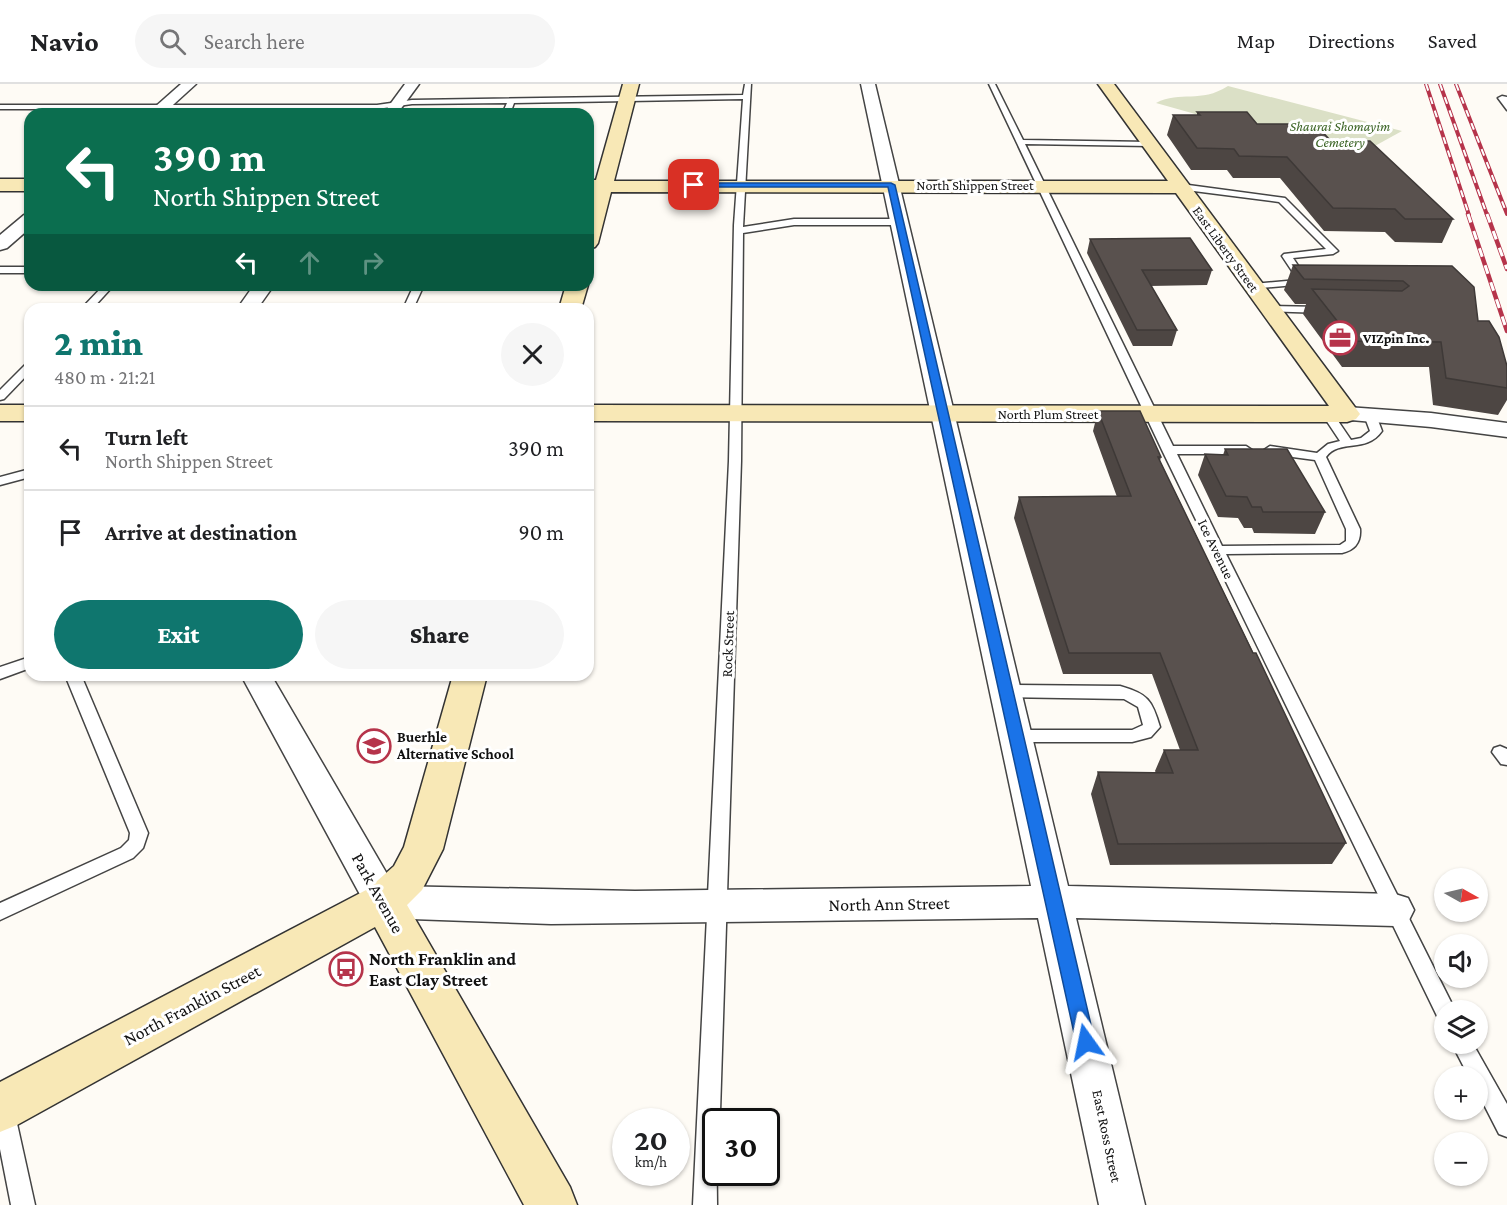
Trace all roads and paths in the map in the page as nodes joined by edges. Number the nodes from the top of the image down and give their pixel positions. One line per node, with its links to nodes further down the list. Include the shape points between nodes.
1 (189, 84): 12 (street)
2 (412, 84): 15 (street)
3 (868, 84): 24 (street, East Ross Street)
4 (992, 84): 19 (lane, Ice Avenue)
5 (1106, 84): 20 (street, East Liberty Street)
6 (629, 91): 7 (lane); 9 (lane); 26 (street)
7 (748, 91): 23 (lane, Rock Street)
8 (1507, 99): 18 (lane, via 1502,98)
9 (513, 100): 16 (lane, via 412,102); 17 (lane)
10 (0, 107): 11 (lane)
11 (53, 108)
12 (160, 108)
13 (303, 108): 14 (lane)
14 (384, 108)
15 (394, 108)
16 (396, 108)
17 (509, 108)
18 (1507, 108)
19 (1021, 142): 20 (lane); 25 (lane, Ice Avenue)
20 (1150, 144): 27 (street, East Liberty Street)
21 (0, 185): 22 (street)
22 (24, 185)
23 (741, 185): 24 (street, North Shippen Street); 26 (street, North Shippen Street); 30 (lane, Rock Street)
24 (891, 185): 25 (street, North Shippen Street); 28 (street, East Ross Street)
25 (1040, 185): 27 (street, North Shippen Street); 46 (lane, Ice Avenue)
26 (596, 186)
27 (1181, 187): 34 (street, East Liberty Street); 34 (lane, via 1282,200 1333,252 1287,256 1304,282)
28 (900, 222): 30 (lane, via 794,222); 45 (street, East Ross Street)
29 (24, 224): 31 (street)
30 (739, 230): 44 (lane, Rock Street)
31 (0, 244)
32 (0, 270): 33 (lane)
33 (24, 270)
34 (1253, 287): 37 (street, East Liberty Street)
35 (103, 291): 36 (lane)
36 (92, 303)
37 (1269, 309): 38 (lane); 47 (street, East Liberty Street)
38 (1336, 310)
39 (24, 372): 40 (lane)
40 (0, 398)
41 (0, 413): 42 (street)
42 (24, 413)
43 (594, 413): 44 (street, North Plum Street)
44 (736, 413): 45 (street, North Plum Street); 64 (lane, Rock Street)
45 (941, 413): 46 (street, North Plum Street); 60 (street, East Ross Street)
46 (1151, 414): 47 (street, North Plum Street); 50 (lane, Ice Avenue)
47 (1348, 415): 48 (street, North Plum Street); 49 (lane); 49 (lane, via 1376,431 1365,441)
48 (1507, 430)
49 (1347, 443): 51 (lane, via 1326,448)
50 (1168, 450): 51 (lane, via 1272,450); 54 (lane, Ice Avenue)
51 (1320, 457): 54 (lane, via 1353,529 1352,544 1342,549)
52 (24, 475): 53 (lane)
53 (0, 481)
54 (1217, 550): 65 (lane, Ice Avenue)
55 (24, 664): 56 (lane)
56 (0, 674)
57 (75, 681): 66 (lane, via 139,834 137,843 127,853)
58 (259, 681): 62 (street, Park Avenue)
59 (468, 681): 62 (street, North Franklin Street, via 423,849 408,878)
60 (1006, 691): 61 (street, East Ross Street); 61 (lane, via 1120,692 1144,702 1152,727 1132,736)
61 (1016, 736): 63 (street, East Ross Street)
62 (383, 902): 64 (street, North Ann Street); 69 (street, North Franklin Street); 72 (street, Park Avenue)
63 (1055, 902): 64 (street, North Ann Street); 65 (street, North Ann Street); 74 (street, East Ross Street)
64 (719, 907): 73 (lane, Rock Street)
65 (1395, 910): 67 (lane, Ice Avenue)
66 (0, 912)
67 (1440, 1000)
68 (1467, 1054): 70 (lane)
69 (1, 1105): 71 (lane)
70 (1507, 1126)
71 (23, 1205)
72 (552, 1205)
73 (705, 1205)
74 (1122, 1205)

